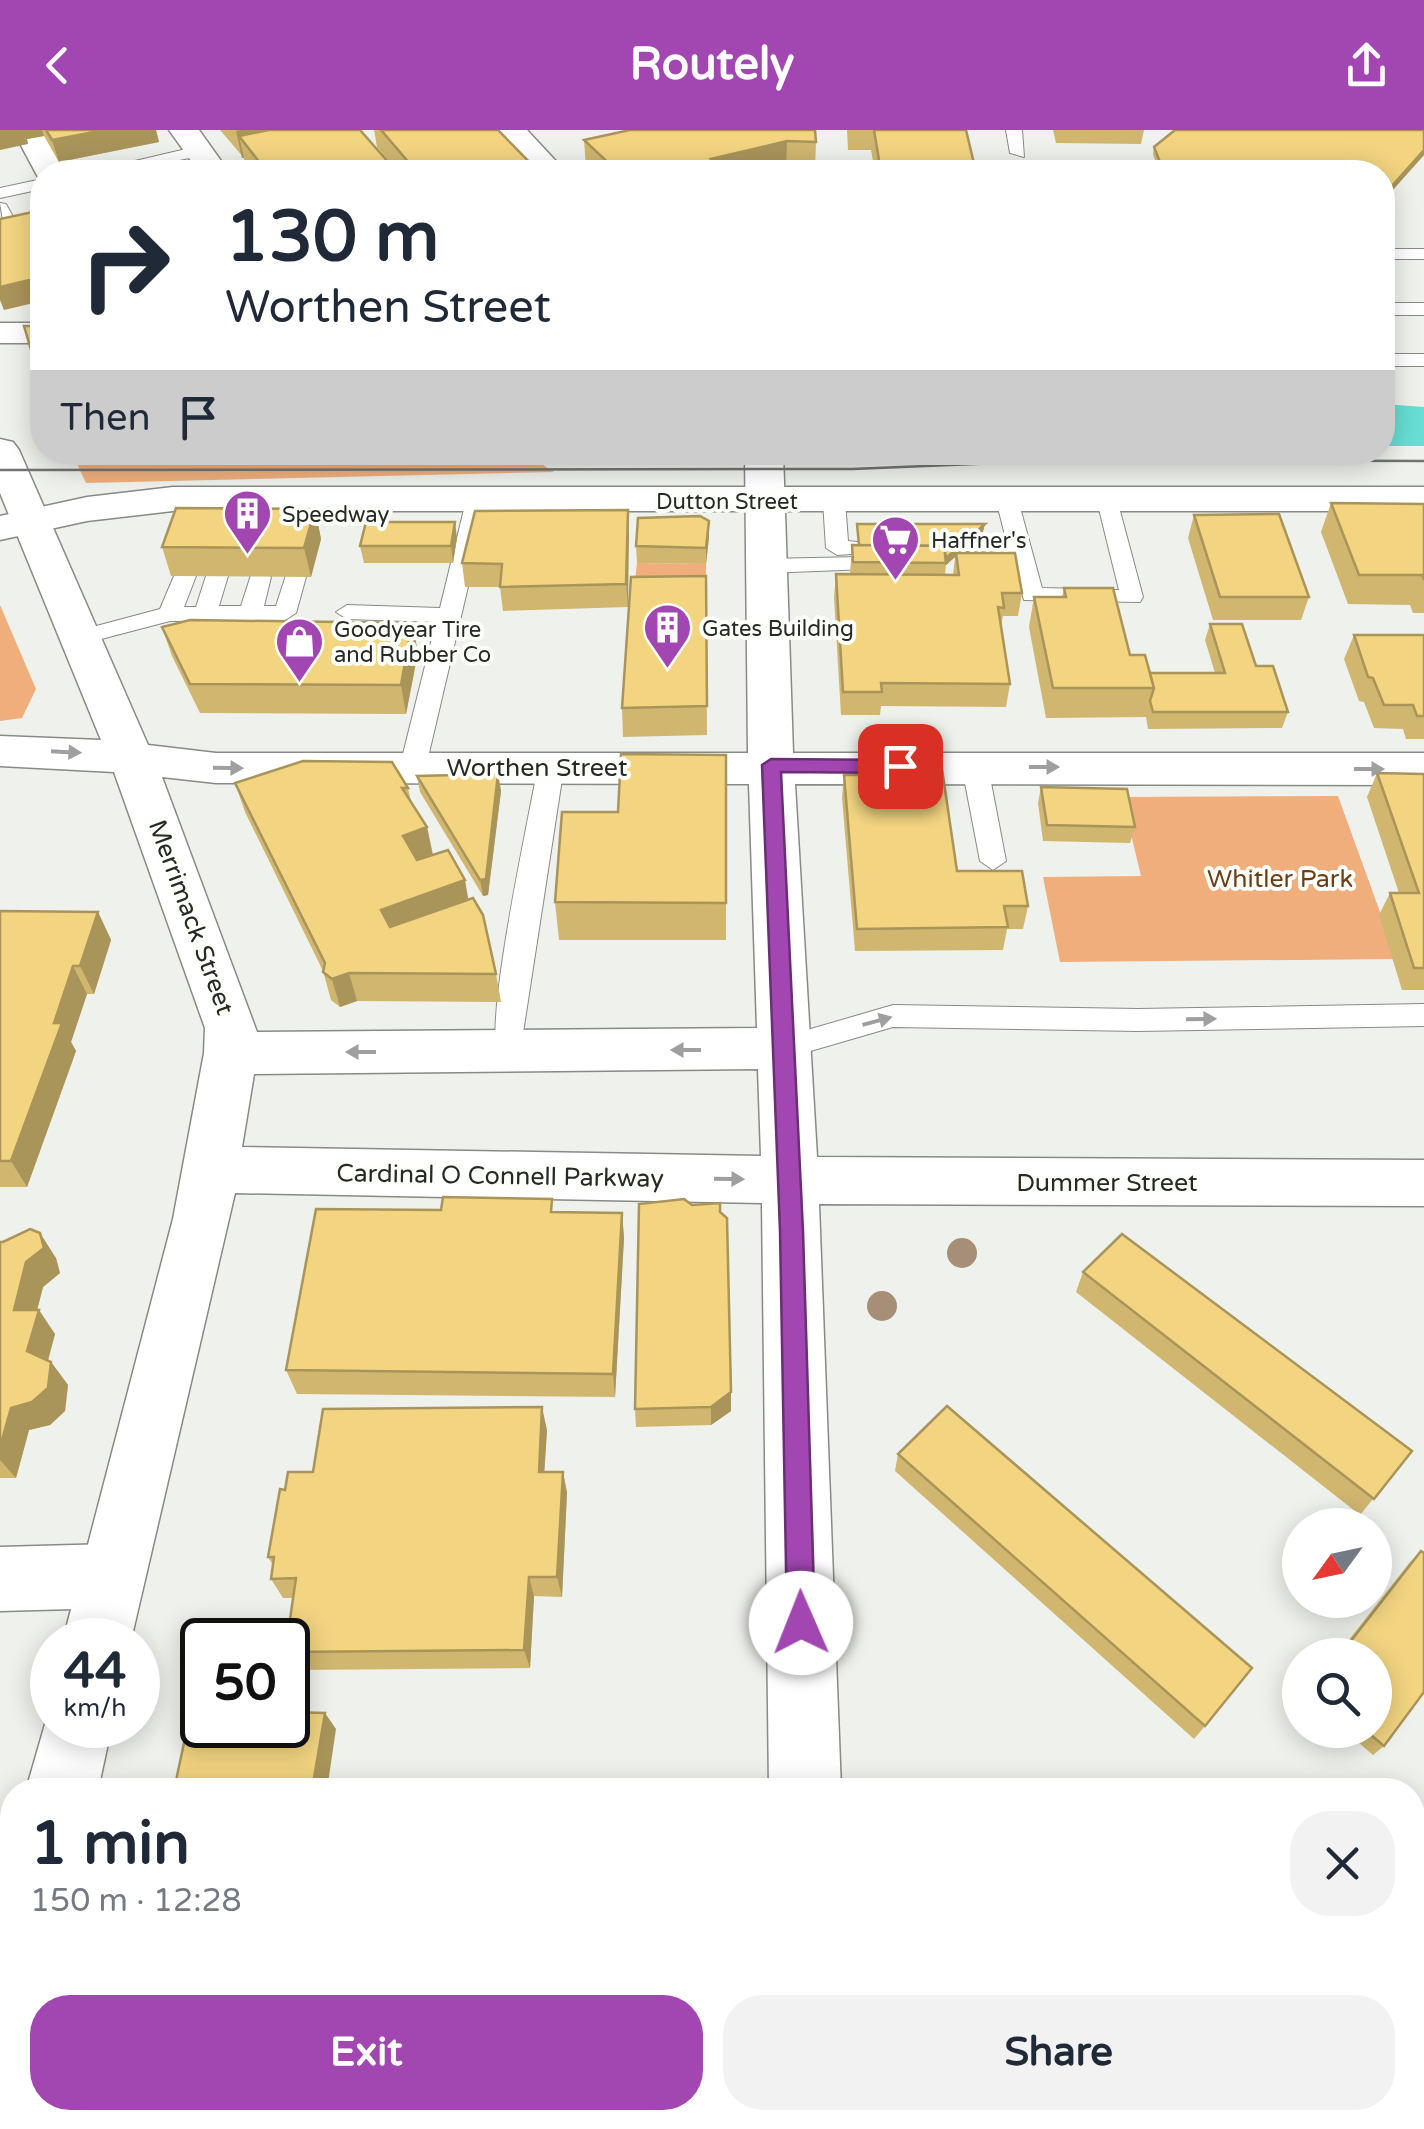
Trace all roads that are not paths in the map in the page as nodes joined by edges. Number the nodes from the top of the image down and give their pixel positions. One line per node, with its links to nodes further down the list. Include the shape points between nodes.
1 (510, 130): 8 (main road)
2 (1014, 130): 5 (lane)
3 (32, 138): 6 (main road)
4 (199, 151): 7 (lane)
5 (1018, 152)
6 (44, 160)
7 (155, 160)
8 (539, 160)
9 (30, 186): 10 (lane)
10 (0, 192)
11 (0, 208): 12 (lane, via 10,228)
12 (30, 224)
13 (1395, 254): 14 (lane)
14 (1424, 254)
15 (1395, 309): 16 (lane)
16 (1424, 309)
17 (0, 333): 18 (main road)
18 (30, 333)
19 (1395, 360): 20 (lane)
20 (1424, 360)
21 (2, 455): 29 (main road, Merrimack Street)
22 (764, 465): 27 (main road)
23 (1424, 499): 28 (main road, Dutton Street)
24 (834, 500): 25 (main road, Dutton Street); 27 (main road, Dutton Street); 34 (lane, via 848,556)
25 (1007, 500): 28 (main road, Dutton Street); 31 (lane)
26 (476, 501): 27 (main road, Dutton Street); 29 (main road, Dutton Street, via 257,511 173,499); 43 (lane)
27 (764, 501): 34 (main road)
28 (1108, 501): 31 (lane, via 1132,597 1032,595)
29 (11, 520): 32 (main road); 44 (main road, Merrimack Street)
30 (968, 546): 31 (lane)
31 (1021, 554): 33 (lane)
32 (0, 559)
33 (947, 564)
34 (766, 566): 47 (main road)
35 (185, 576): 42 (lane)
36 (217, 576): 40 (lane)
37 (260, 577): 41 (lane)
38 (295, 577): 41 (lane, via 284,613)
39 (347, 612): 43 (lane)
40 (206, 613): 41 (lane); 42 (lane)
41 (251, 613)
42 (170, 614): 44 (lane)
43 (449, 614): 48 (lane)
44 (82, 637): 46 (main road, Merrimack Street)
45 (0, 751): 46 (main road, Worthen Street, one-way to 46)
46 (131, 758): 48 (main road, Worthen Street, one-way to 48, via 216,768); 56 (main road, Merrimack Street, via 229,1013)
47 (771, 765): 49 (main road, Worthen Street); 50 (main road, Worthen Street); 54 (main road)
48 (413, 766): 49 (main road, Worthen Street)
49 (551, 766): 55 (lane, via 512,1000)
50 (975, 767): 51 (main road, Worthen Street, one-way to 51); 52 (lane)
51 (1424, 769)
52 (992, 862)
53 (1424, 1015): 54 (lane, one-way to 53, via 893,1016)
54 (783, 1048): 55 (main road, one-way to 55); 58 (main road)
55 (510, 1051): 56 (main road, one-way to 56)
56 (231, 1053): 57 (main road, Merrimack Street)
57 (211, 1170): 58 (main road, Cardinal O Connell Parkway, one-way to 58); 60 (main road, Merrimack Street)
58 (789, 1180): 59 (main road, Dummer Street); 65 (main road)
59 (1424, 1182)
60 (111, 1576): 61 (main road); 62 (main road, Merrimack Street)
61 (0, 1579)
62 (101, 1618)
63 (72, 1748): 64 (main road)
64 (65, 1778)
65 (806, 1778)

